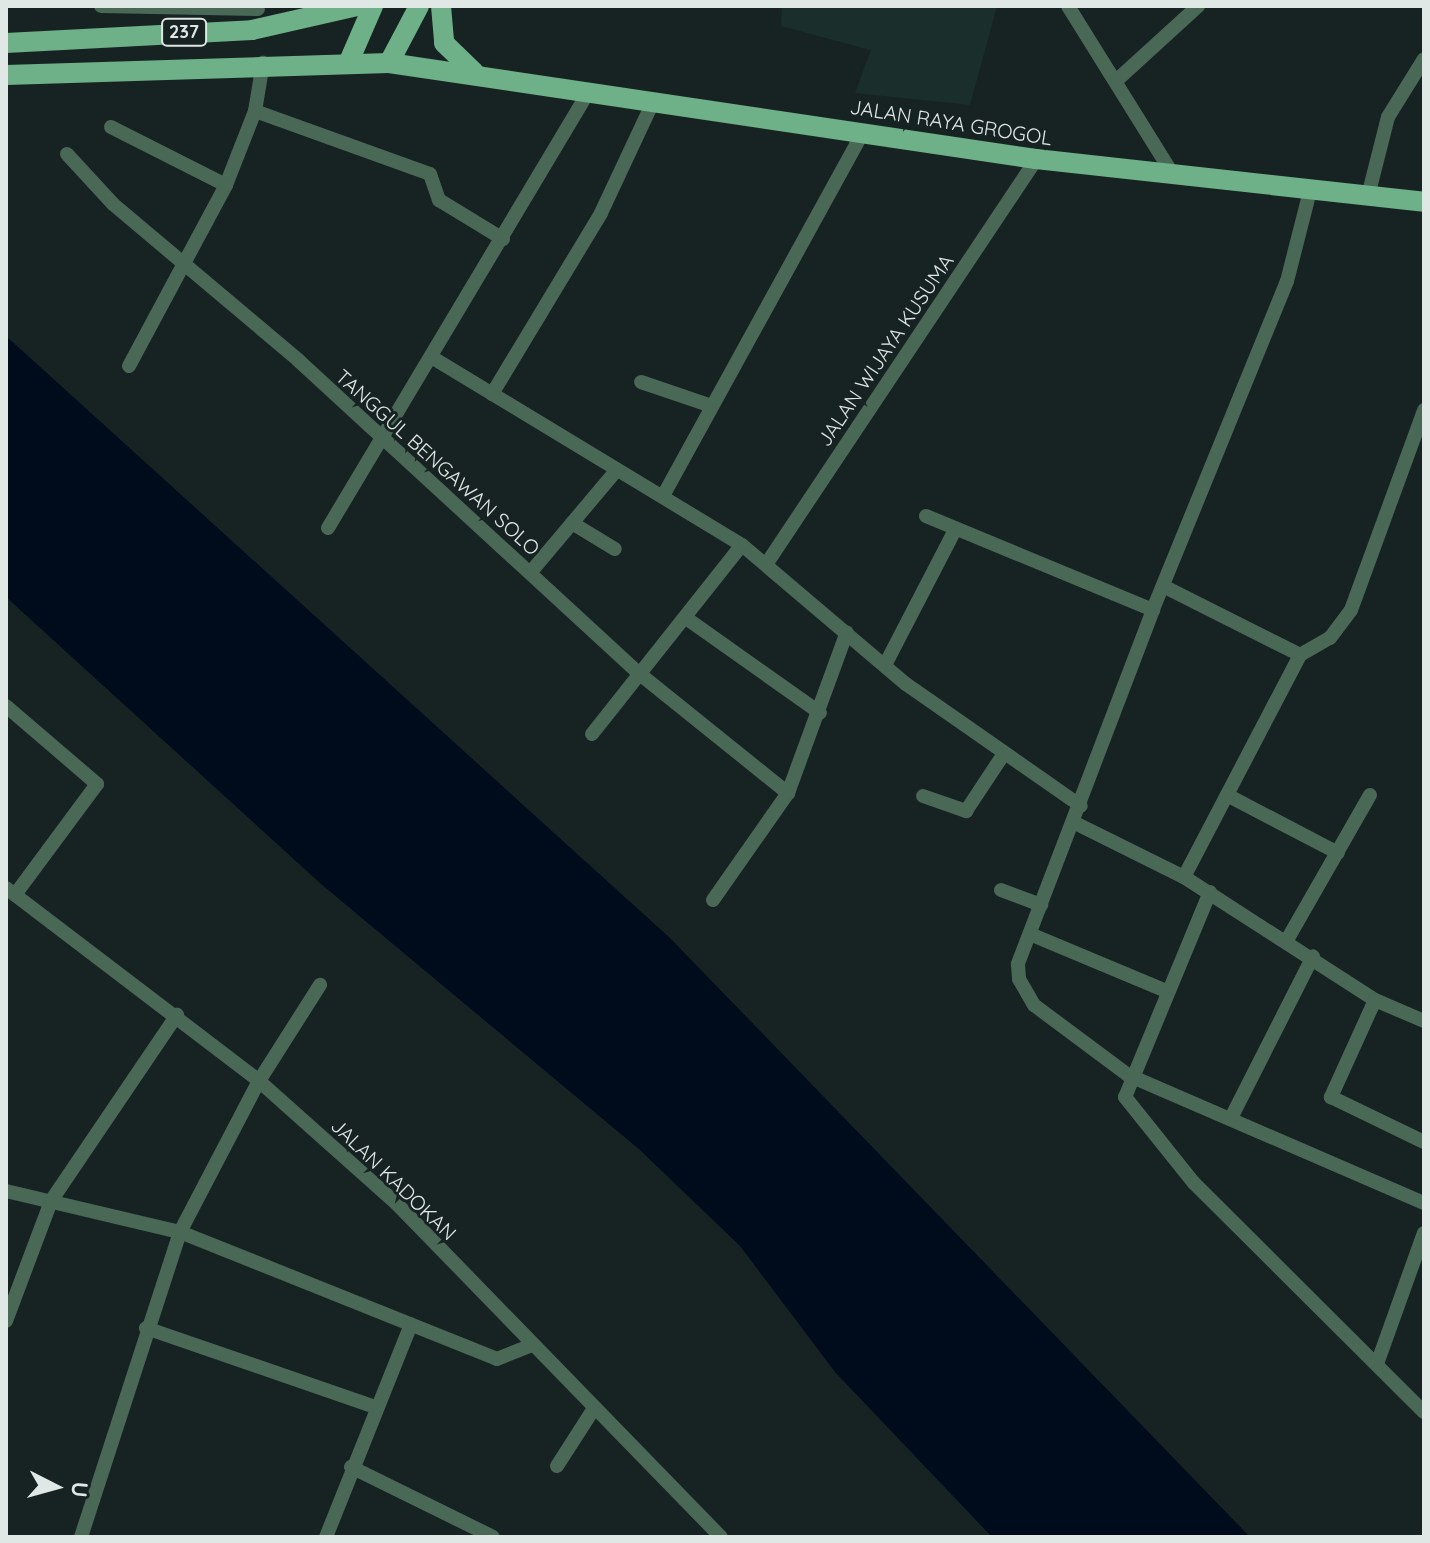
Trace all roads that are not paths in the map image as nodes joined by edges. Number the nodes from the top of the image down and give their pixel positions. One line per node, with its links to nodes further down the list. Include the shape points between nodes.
1 (101, 6): 8 (street)
2 (358, 6): 9 (main road, 237, via 252,30)
3 (373, 6): 10 (main road)
4 (419, 6): 13 (main road)
5 (441, 6): 14 (main road, via 444,43)
6 (1068, 6): 16 (street)
7 (1198, 6): 16 (street)
8 (258, 9)
9 (7, 43)
10 (350, 59): 12 (main road, 237); 13 (main road, JALAN RAYA GROGOL)
11 (1424, 59): 17 (street)
12 (263, 63): 15 (main road, 237); 20 (street)
13 (389, 63): 14 (main road, JALAN RAYA GROGOL)
14 (474, 72): 18 (main road, JALAN RAYA GROGOL)
15 (16, 74)
16 (1117, 80): 25 (street)
17 (1418, 80): 28 (street, via 1384,129)
18 (589, 91): 19 (main road, JALAN RAYA GROGOL); 30 (street)
19 (653, 102): 22 (main road, JALAN RAYA GROGOL); 35 (street, via 601,213)
20 (255, 111): 26 (street); 30 (street, via 430,174 439,200)
21 (111, 127): 26 (street)
22 (863, 132): 24 (main road, JALAN RAYA GROGOL); 36 (street)
23 (67, 154): 31 (street, TANGGUL BENGAWAN SOLO)
24 (1036, 159): 25 (main road, JALAN RAYA GROGOL); 47 (street, JALAN WIJAYA KUSUMA)
25 (1174, 176): 27 (main road, JALAN RAYA GROGOL)
26 (226, 185): 31 (street)
27 (1310, 191): 28 (main road, JALAN RAYA GROGOL); 49 (street, via 1287,281)
28 (1368, 196): 29 (main road, JALAN RAYA GROGOL)
29 (1424, 202)
30 (503, 239): 32 (street)
31 (183, 263): 33 (street); 38 (street, TANGGUL BENGAWAN SOLO)
32 (433, 358): 35 (street); 38 (street)
33 (129, 366)
34 (641, 382): 36 (street)
35 (492, 394): 39 (street)
36 (712, 406): 40 (street)
37 (1423, 415): 53 (street, via 1339,629)
38 (382, 443): 43 (street); 48 (street, TANGGUL BENGAWAN SOLO)
39 (616, 471): 40 (street); 42 (street)
40 (663, 496): 45 (street)
41 (926, 516): 44 (street)
42 (572, 523): 46 (street); 48 (street)
43 (328, 528)
44 (955, 530): 50 (street); 54 (street)
45 (742, 545): 47 (street); 51 (street)
46 (615, 549)
47 (767, 563): 52 (street)
48 (530, 573): 55 (street, TANGGUL BENGAWAN SOLO)
49 (1165, 587): 50 (street); 53 (street)
50 (1153, 610): 64 (street)
51 (686, 618): 55 (street); 57 (street)
52 (847, 632): 54 (street); 57 (street)
53 (1306, 652): 61 (street)
54 (885, 665): 59 (street)
55 (641, 675): 58 (street); 60 (street, TANGGUL BENGAWAN SOLO)
56 (6, 706): 69 (street, via 97,784)
57 (820, 713): 60 (street)
58 (592, 734)
59 (1003, 755): 63 (street, via 966,811); 64 (street)
60 (788, 793): 71 (street)
61 (1227, 795): 66 (street); 67 (street)
62 (1370, 795): 66 (street)
63 (923, 796)
64 (1081, 806): 65 (street)
65 (1073, 822): 67 (street); 72 (street)
66 (1338, 853): 74 (street)
67 (1184, 877): 70 (street)
68 (1001, 890): 72 (street)
69 (10, 891): 79 (street, JALAN KADOKAN)
70 (1210, 892): 74 (street); 77 (street)
71 (713, 900)
72 (1041, 905): 73 (street)
73 (1030, 934): 77 (street); 81 (street, via 1018,964 1024,992)
74 (1287, 940): 75 (street)
75 (1313, 956): 78 (street); 83 (street)
76 (320, 985): 82 (street)
77 (1166, 991): 81 (street)
78 (1375, 1000): 80 (street); 84 (street, via 1331,1097)
79 (177, 1015): 82 (street, JALAN KADOKAN); 86 (street)
80 (1424, 1021)
81 (1128, 1075): 83 (street); 94 (street, via 1131,1106 1194,1183)
82 (259, 1081): 88 (street); 93 (street, JALAN KADOKAN, via 398,1205)
83 (1232, 1116): 87 (street)
84 (1424, 1142)
85 (6, 1191): 86 (street)
86 (51, 1201): 88 (street); 90 (street)
87 (1424, 1203)
88 (180, 1232): 91 (street); 92 (street)
89 (1424, 1233): 94 (street)
90 (6, 1321)
91 (411, 1324): 93 (street, via 497,1359); 95 (street)
92 (146, 1328): 95 (street); 101 (street)
93 (531, 1345): 96 (street, JALAN KADOKAN)
94 (1377, 1364): 97 (street)
95 (375, 1407): 99 (street)
96 (593, 1410): 98 (street); 100 (street, JALAN KADOKAN)
97 (1424, 1410)
98 (557, 1466)
99 (351, 1467): 102 (street); 103 (street)
100 (716, 1532)
101 (81, 1537)
102 (326, 1537)
103 (493, 1537)

